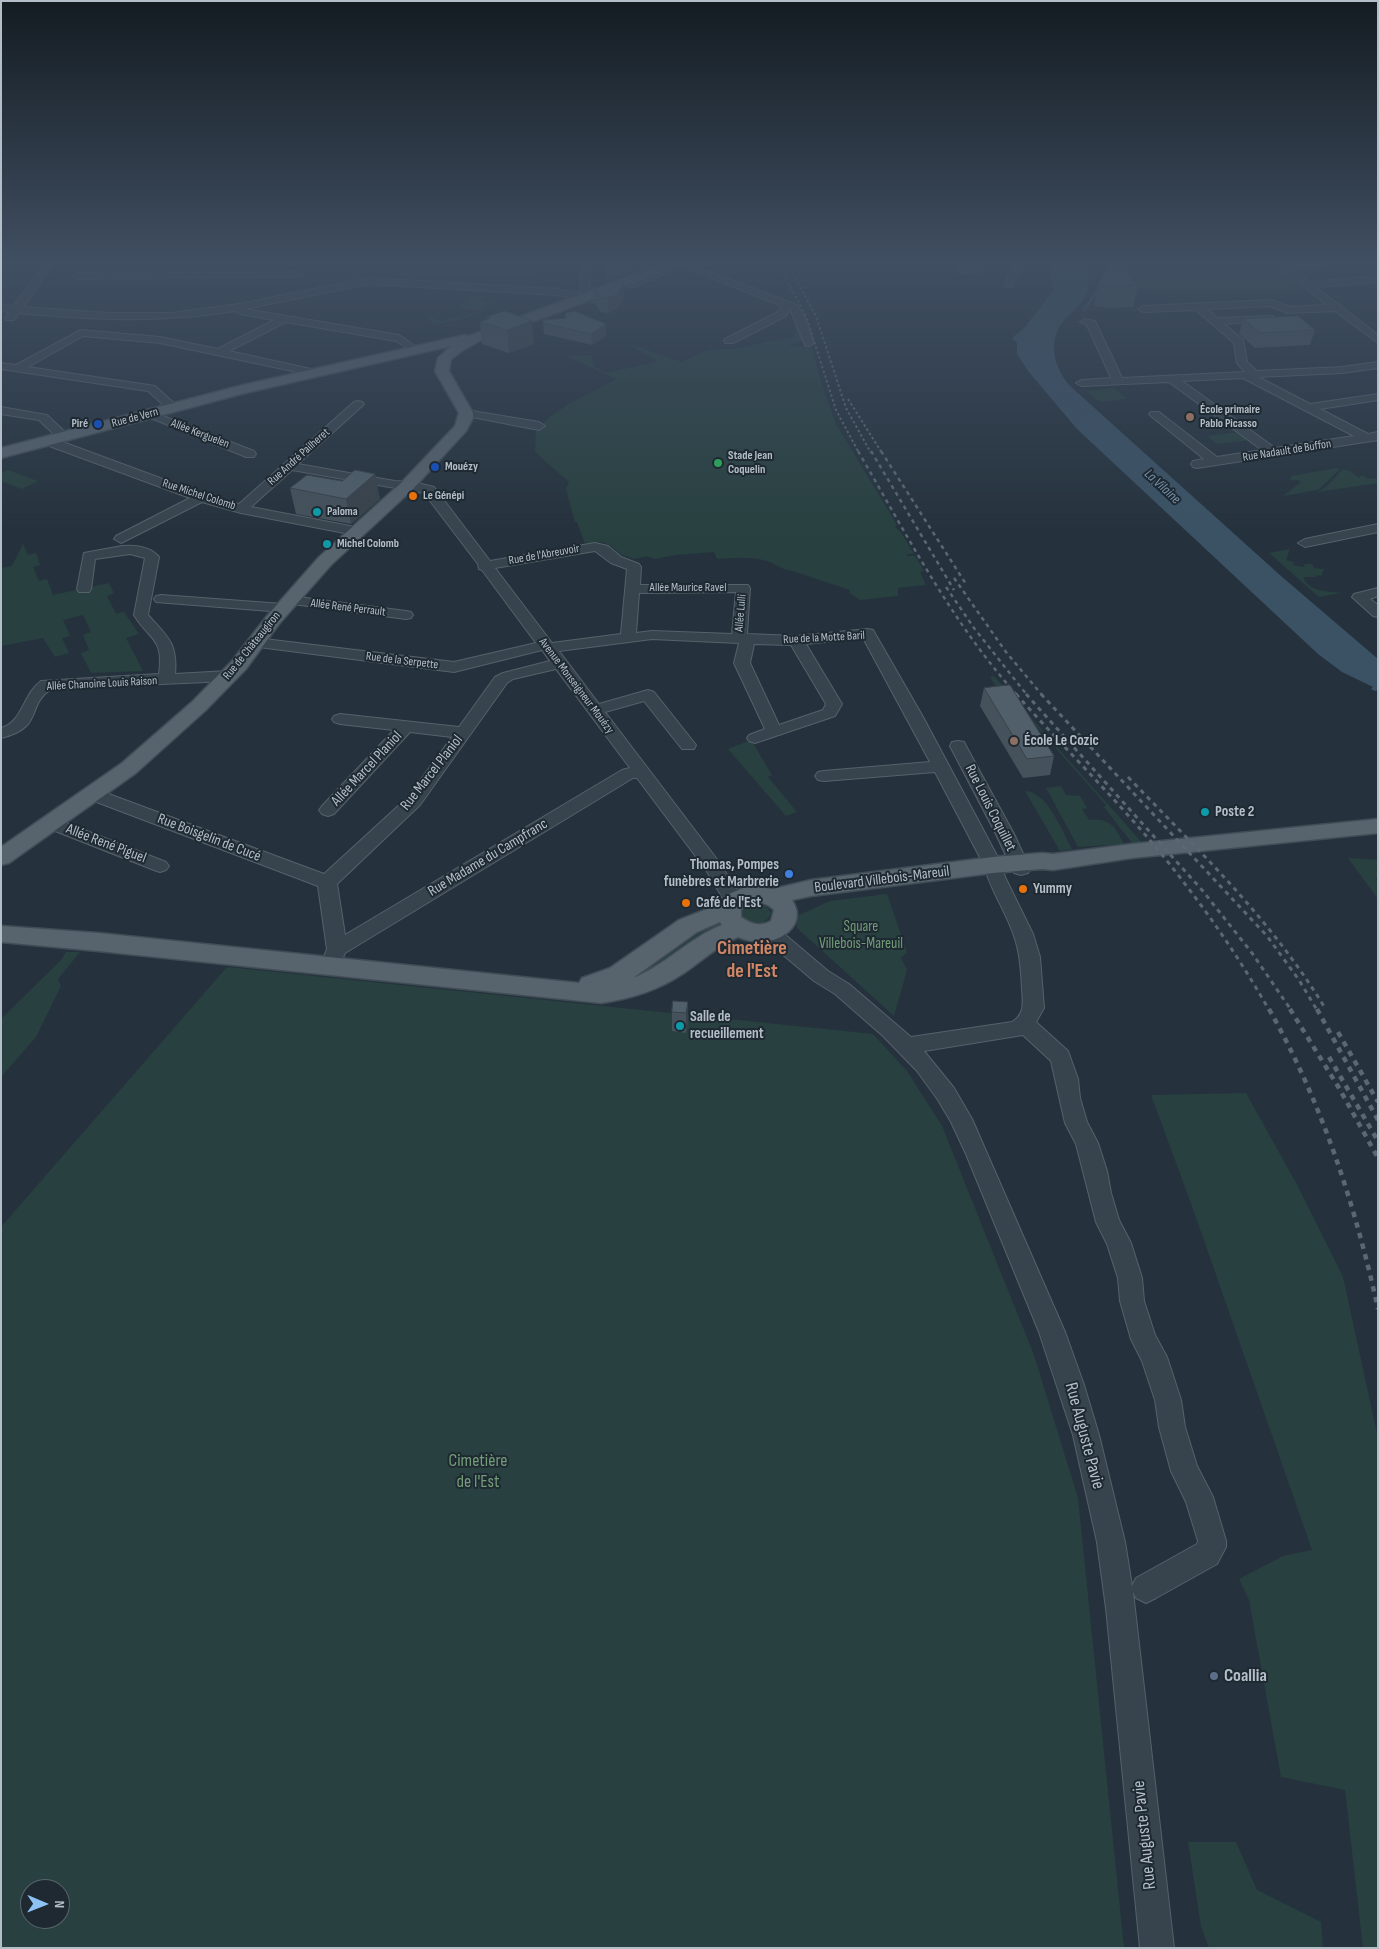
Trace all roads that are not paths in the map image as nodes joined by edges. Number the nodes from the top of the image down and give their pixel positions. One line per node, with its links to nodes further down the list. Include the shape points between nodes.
1 (39, 356): 9 (street)
2 (232, 356): 10 (street)
3 (386, 356): 10 (main road, Rue de Vern)
4 (448, 356): 20 (main road, via 442,366 444,374)
5 (1106, 356): 13 (street)
6 (1240, 356): 11 (street)
7 (1378, 365): 11 (street)
8 (1, 366): 9 (street)
9 (18, 368): 17 (street, via 151,388)
10 (316, 373): 17 (main road, Rue de Vern)
11 (1250, 375): 12 (street); 18 (street)
12 (1172, 379): 13 (street); 28 (street)
13 (1118, 382): 14 (street)
14 (1082, 383)
15 (1378, 397): 18 (street)
16 (358, 404): 32 (street, Rue André Pailheret)
17 (173, 408): 21 (main road, Rue de Vern)
18 (1306, 408): 25 (street)
19 (1, 410): 24 (street, via 43,417)
20 (466, 413): 23 (street); 33 (main road, Rue de Châteaugiron, via 461,428)
21 (150, 414): 24 (main road, Rue de Vern); 29 (street, Allée Kerguelen)
22 (1155, 414): 30 (street)
23 (539, 426)
24 (64, 437): 26 (main road, Rue de Vern)
25 (1372, 437): 28 (street, Rue Nadault de Buffon)
26 (48, 441): 27 (main road, Rue de Vern); 34 (street, Rue Michel Colomb)
27 (1, 453)
28 (1274, 453): 30 (street, Rue Nadault de Buffon)
29 (250, 454)
30 (1215, 462): 31 (street, Rue Nadault de Buffon)
31 (1197, 464)
32 (289, 466): 33 (street, Avenue Monseigneur Mouézy); 35 (street, Rue André Pailheret)
33 (407, 486): 37 (main road, Rue de Châteaugiron); 40 (street, Avenue Monseigneur Mouézy, via 429,490)
34 (201, 498): 35 (street, Rue Michel Colomb); 38 (street)
35 (241, 509): 37 (street, Rue Michel Colomb)
36 (1378, 528): 39 (street)
37 (355, 531): 46 (main road, Rue de Châteaugiron)
38 (121, 539)
39 (1305, 543)
40 (484, 566): 43 (street, Rue de l'Abreuvoir, via 595,547 634,567); 53 (street, Avenue Monseigneur Mouézy)
41 (743, 588): 43 (street, Allée Maurice Ravel); 50 (street, Allée Lulli)
42 (84, 589): 56 (street, via 89,556 111,550 135,550 152,557 141,615 164,639 169,656)
43 (633, 589): 49 (street)
44 (1378, 592): 47 (street, via 1359,597)
45 (161, 599): 46 (street, Allée René Perrault)
46 (287, 604): 48 (street, Allée René Perrault); 52 (main road, Rue de Châteaugiron)
47 (1378, 613)
48 (406, 616)
49 (628, 638): 50 (street, Rue de la Motte Baril, via 652,635); 53 (street, Rue de la Motte Baril)
50 (743, 639): 51 (street, Rue de la Motte Baril); 60 (street, Allée Lulli, via 742,663)
51 (796, 641): 60 (street, via 834,704 829,713); 66 (street, Rue de la Motte Baril, via 868,633)
52 (256, 643): 53 (street, Rue de la Serpette, via 454,667); 55 (main road, Rue de Châteaugiron)
53 (547, 647): 54 (street, Avenue Monseigneur Mouézy)
54 (560, 663): 57 (street, Avenue Monseigneur Mouézy); 62 (street, Rue Marcel Planiol, via 501,680)
55 (228, 676): 56 (street, Allée Chanoine Louis Raison); 69 (main road, Rue de Châteaugiron, via 146,754)
56 (166, 680): 61 (street, Allée Chanoine Louis Raison, via 47,684 36,692 23,722)
57 (595, 710): 64 (street, via 648,695); 67 (street, Avenue Monseigneur Mouézy)
58 (340, 719): 59 (street, Allée Marcel Planiol)
59 (406, 727): 62 (street, Allée Marcel Planiol); 70 (street, Allée Marcel Planiol)
60 (773, 730): 63 (street)
61 (1, 733)
62 (464, 733): 77 (street, Rue Marcel Planiol, via 414,801)
63 (755, 738)
64 (688, 745)
65 (958, 746): 75 (street, Rue Louis Coquillet)
66 (941, 766): 68 (street); 76 (street, Rue de la Motte Baril)
67 (641, 772): 78 (street, Avenue Monseigneur Mouézy, via 713,866); 81 (street, Rue Madame du Campfranc, via 628,774)
68 (824, 776)
69 (92, 794): 71 (main road, Rue de Châteaugiron); 77 (street, Rue Boisgelin de Cucé)
70 (328, 810)
71 (51, 823): 73 (main road, Rue de Châteaugiron); 74 (street, Allée René Piguel)
72 (1378, 826): 75 (main road, Boulevard Villebois-Mareuil, via 1150,850 1053,862 1045,867)
73 (5, 858)
74 (160, 866)
75 (1020, 866): 76 (main road, Boulevard Villebois-Mareuil)
76 (994, 869): 79 (main road, Boulevard Villebois-Mareuil, via 974,877 883,885 839,893 808,900); 82 (street, Rue de la Motte Baril, via 1030,957 1034,1008)
77 (327, 882): 81 (street)
78 (733, 913): 79 (main road, via 750,933); 79 (main road, via 740,897 756,894); 81 (main road, via 715,937 665,973 635,987 601,994)
79 (777, 916): 83 (street, Rue Auguste Pavie, via 821,976 842,989)
80 (1, 934): 81 (main road)
81 (333, 957)
82 (1025, 1024): 83 (street, via 1007,1032); 84 (street, via 1060,1057 1076,1123 1087,1143 1108,1222 1130,1278 1132,1301 1141,1331 1156,1362 1168,1400 1172,1428 1185,1471 1201,1503 1212,1540 1210,1552)
83 (907, 1046): 85 (street, Rue Auguste Pavie, via 946,1094 972,1142 1040,1301 1086,1435 1109,1533 1121,1608)
84 (1146, 1588)
85 (1157, 1948)

